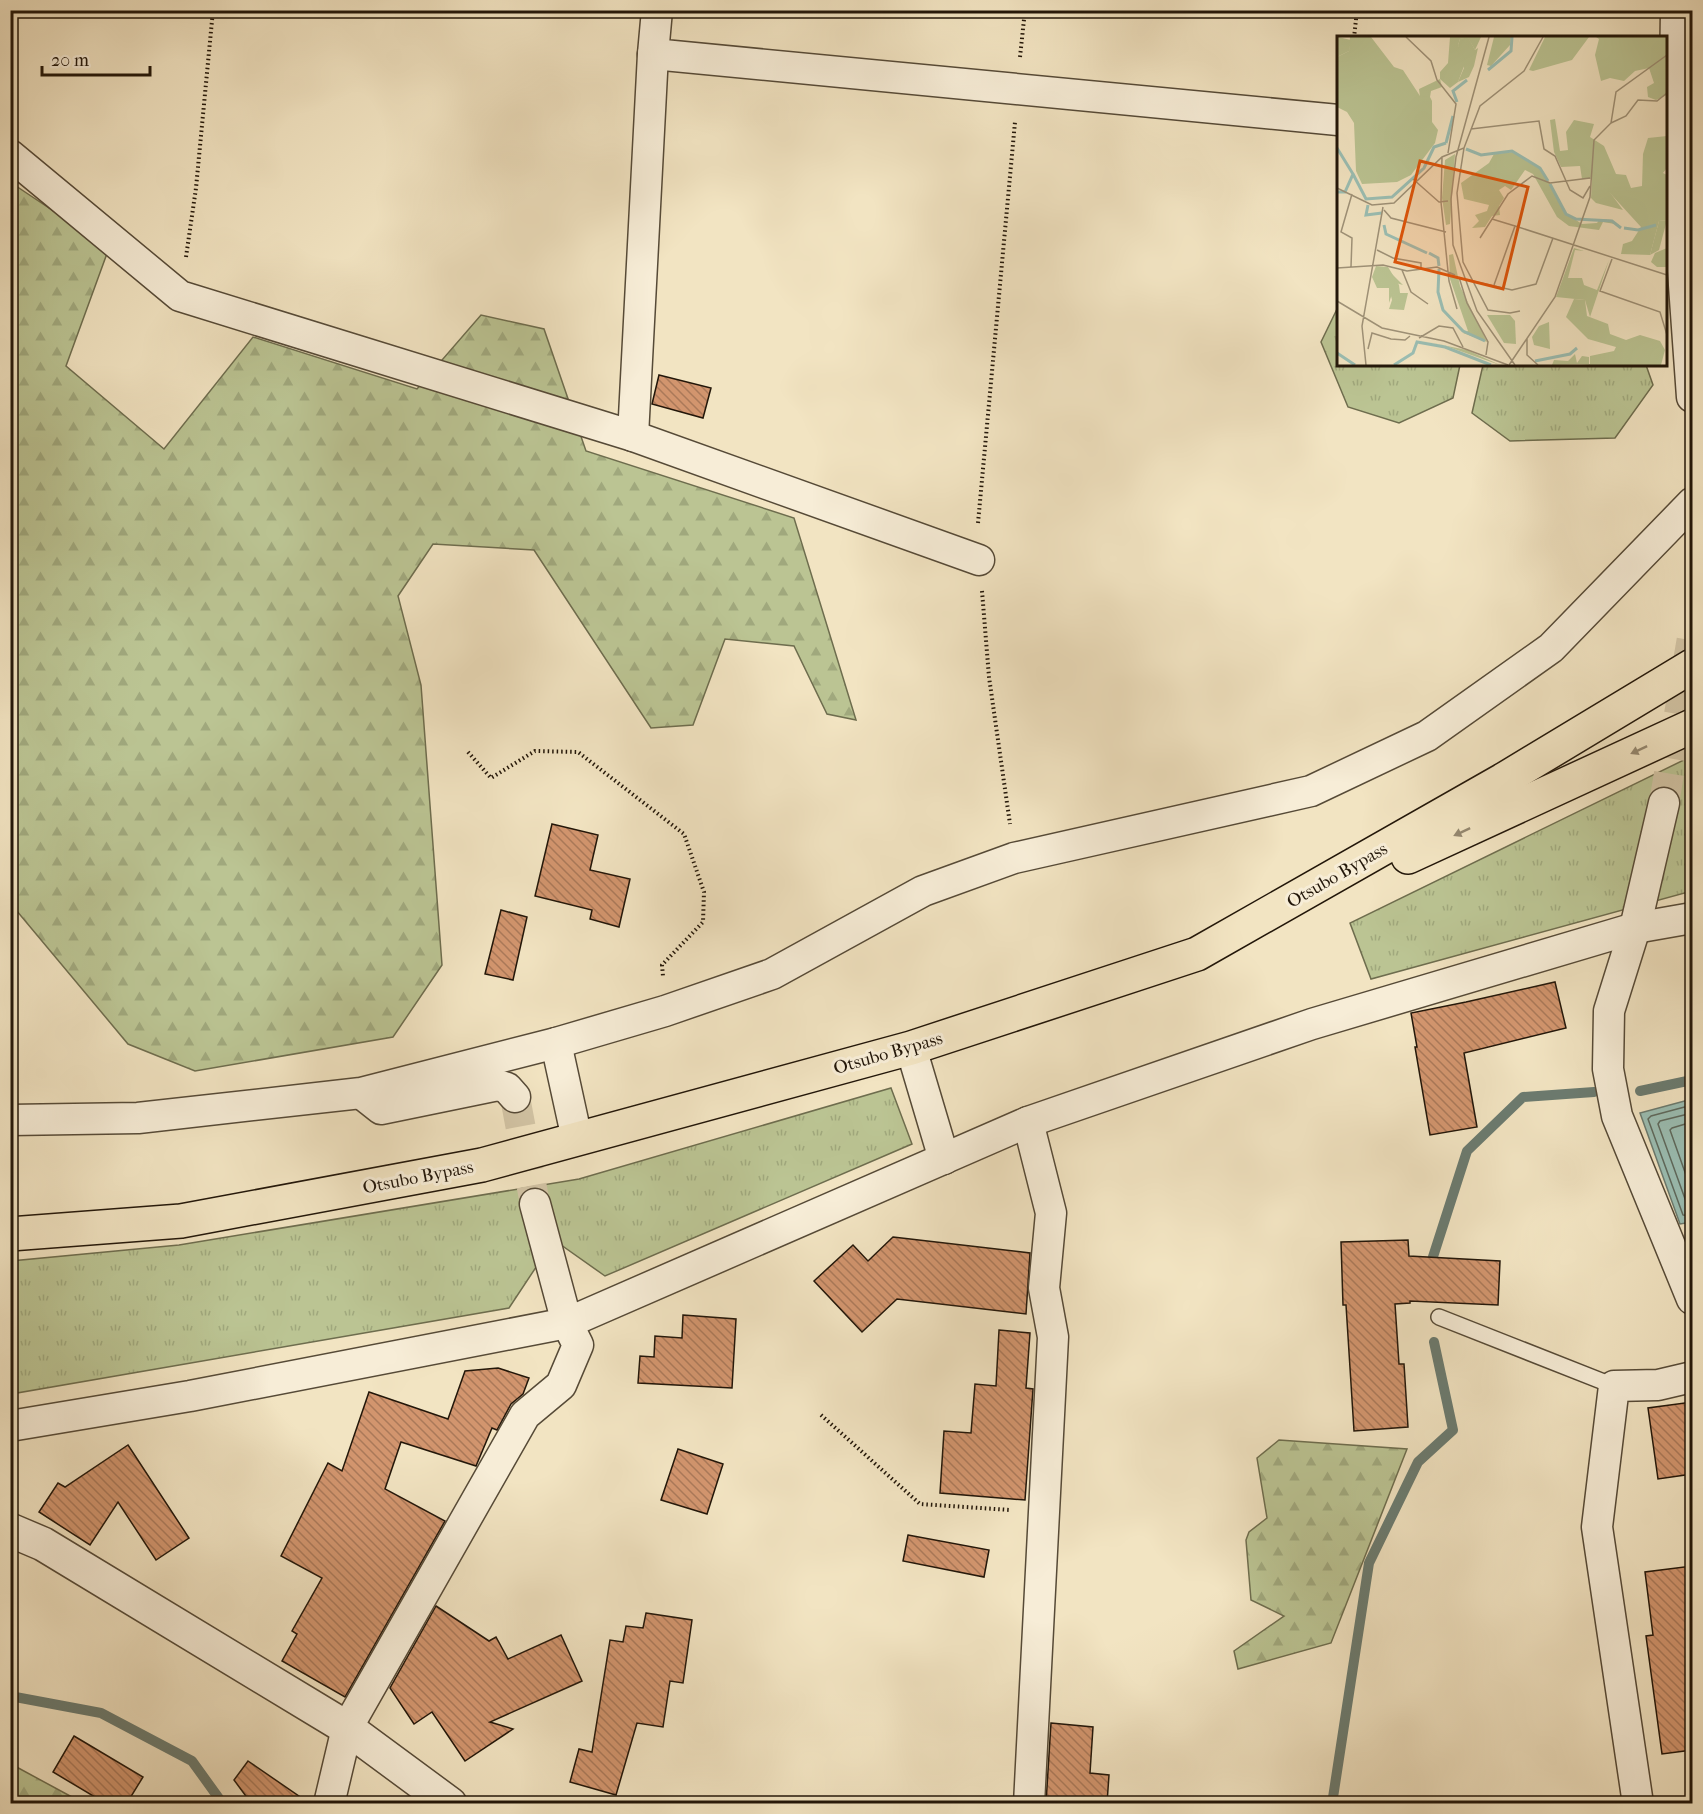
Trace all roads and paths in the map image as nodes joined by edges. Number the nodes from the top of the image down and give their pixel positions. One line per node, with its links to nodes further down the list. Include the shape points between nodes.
1 (213, 10): 12 (path, via 196,188)
2 (657, 10): 7 (street)
3 (1025, 10): 8 (path)
4 (1357, 10): 6 (path)
5 (1676, 10): 10 (street)
6 (1354, 36)
7 (653, 54): 8 (street); 14 (street)
8 (1017, 89): 9 (street); 16 (path, via 978,520)
9 (1337, 120)
10 (1670, 145): 13 (street)
11 (10, 155): 12 (street)
12 (180, 296): 14 (street)
13 (1692, 397)
14 (633, 436): 16 (street)
15 (1692, 503): 21 (street, via 1551,648 1427,736 1311,791)
16 (979, 560): 21 (path, via 989,677)
17 (1692, 666): 24 (highway, Otsubo Bypass, via 1503,780)
18 (1692, 726): 24 (highway, one-way to 24)
19 (468, 752): 25 (path, via 491,778 535,751 578,752 684,834 704,892 703,922 662,965)
20 (1664, 803): 23 (street)
21 (1014, 858): 25 (street, via 923,891 772,974)
22 (1692, 918): 23 (street)
23 (1635, 928): 31 (street, via 1312,1024); 36 (street, via 1609,1011 1608,1069 1617,1116)
24 (1197, 954): 27 (highway, Otsubo Bypass)
25 (665, 1011): 26 (street)
26 (556, 1043): 28 (street); 32 (street)
27 (910, 1048): 32 (highway, Otsubo Bypass); 33 (street)
28 (361, 1093): 29 (street, via 381,1109 498,1085); 30 (street, via 138,1118)
29 (515, 1097)
30 (10, 1120)
31 (1028, 1122): 33 (street); 43 (street, via 1051,1213 1044,1288 1053,1337)
32 (577, 1139): 35 (highway, Otsubo Bypass, via 482,1165 181,1221)
33 (944, 1159): 38 (street)
34 (535, 1204): 38 (street)
35 (10, 1234)
36 (1692, 1299)
37 (1439, 1317): 40 (lane)
38 (567, 1323): 42 (street, via 190,1396); 45 (street, via 578,1345 561,1385 525,1415)
39 (1692, 1377): 40 (street, via 1658,1385)
40 (1614, 1386): 49 (street, via 1597,1527)
41 (821, 1415): 43 (path, via 920,1504)
42 (10, 1426)
43 (1044, 1513): 48 (street)
44 (10, 1530): 45 (street, via 43,1544)
45 (347, 1728): 46 (street); 47 (street)
46 (329, 1803)
47 (450, 1803)
48 (1029, 1803)
49 (1638, 1803)

